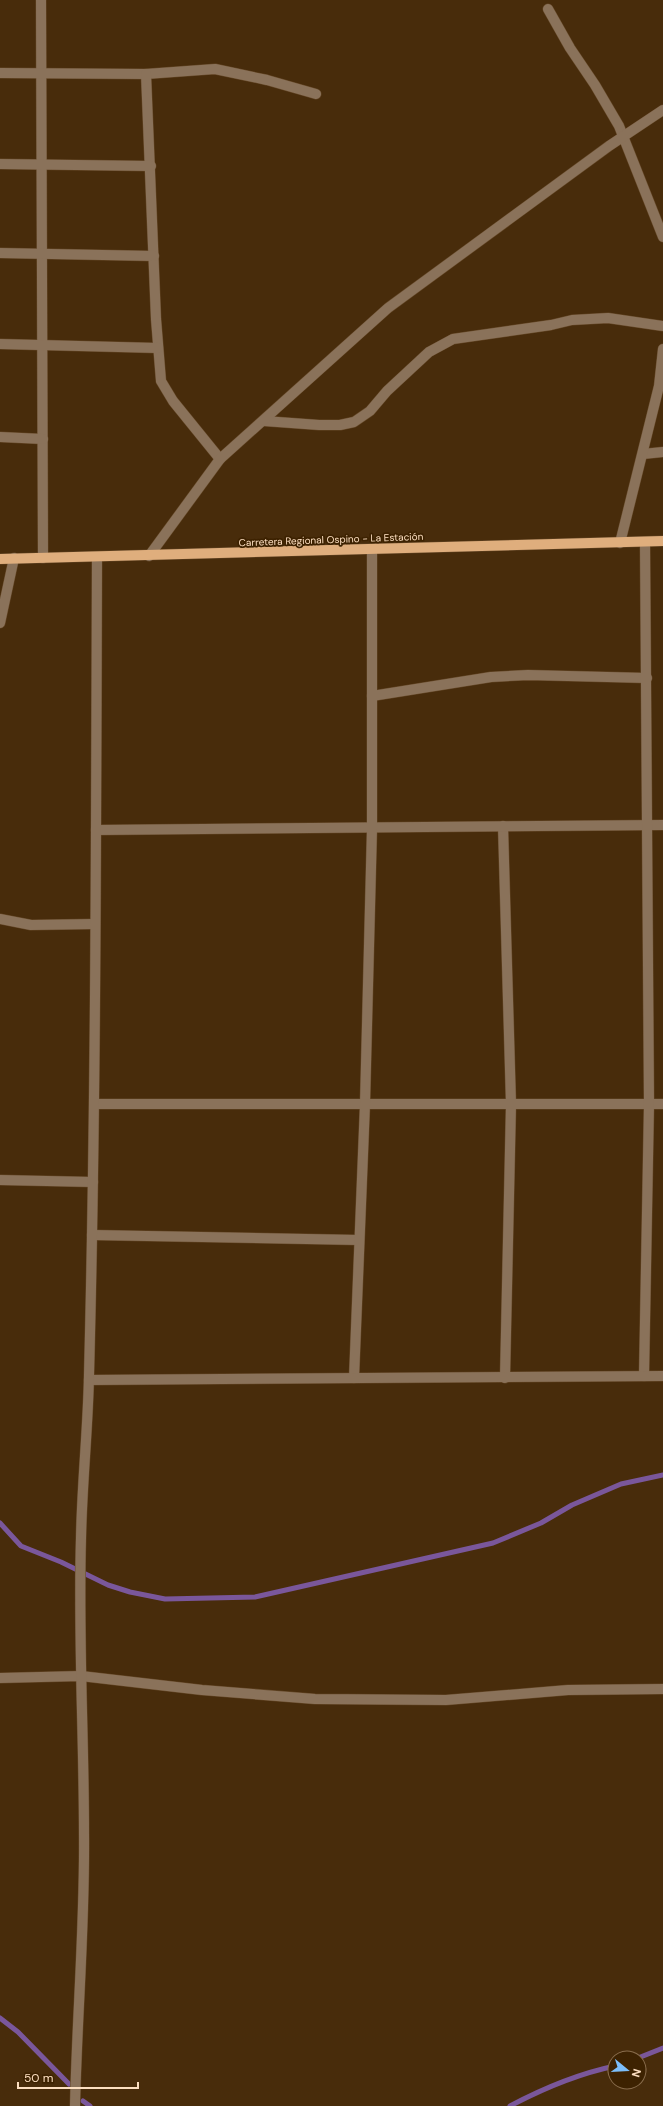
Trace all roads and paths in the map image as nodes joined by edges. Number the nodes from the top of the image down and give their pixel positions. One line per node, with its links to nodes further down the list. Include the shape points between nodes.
1 (41, 0): 3 (street)
2 (548, 9): 8 (street)
3 (42, 72): 4 (street); 5 (street); 10 (street)
4 (0, 73)
5 (146, 74): 6 (street, via 203,69 232,71); 11 (street)
6 (316, 94)
7 (663, 110): 8 (street)
8 (623, 136): 12 (street); 21 (street, via 388,308)
9 (0, 164): 10 (street)
10 (42, 164): 11 (street); 14 (street)
11 (150, 166): 15 (street)
12 (663, 237)
13 (0, 253): 14 (street)
14 (43, 254): 15 (street); 18 (street)
15 (154, 256): 19 (street)
16 (663, 326): 21 (street, via 608,318 572,320 453,339 429,352 386,391 370,411 354,422 319,425)
17 (0, 344): 18 (street)
18 (43, 345): 19 (street); 23 (street)
19 (158, 348): 26 (street, via 159,369 165,389)
20 (663, 349): 25 (street, via 659,386)
21 (264, 421): 26 (street)
22 (0, 437): 23 (street)
23 (43, 439): 35 (street)
24 (663, 452): 25 (street)
25 (643, 454): 29 (street)
26 (220, 459): 31 (street)
27 (663, 541): 28 (main road, Carretera Regional Ospino - La Estación)
28 (645, 542): 29 (main road, Carretera Regional Ospino - La Estación); 37 (street)
29 (620, 543): 30 (main road, Carretera Regional Ospino - La Estación)
30 (372, 549): 31 (main road, Carretera Regional Ospino - La Estación); 38 (street)
31 (149, 556): 32 (main road, Carretera Regional Ospino - La Estación)
32 (96, 557): 35 (main road, Carretera Regional Ospino - La Estación); 43 (street)
33 (0, 558): 34 (main road, Carretera Regional Ospino - La Estación)
34 (14, 558): 35 (main road, Carretera Regional Ospino - La Estación); 36 (street)
35 (43, 558)
36 (0, 623)
37 (647, 678): 38 (street, via 528,675); 39 (street)
38 (372, 696): 42 (street)
39 (648, 825): 40 (street); 41 (street); 49 (street)
40 (663, 825)
41 (503, 826): 42 (street); 48 (street)
42 (372, 828): 43 (street); 47 (street)
43 (96, 830): 45 (street)
44 (0, 919): 45 (street, via 31,925)
45 (95, 924): 46 (street)
46 (95, 1104): 47 (street); 52 (street)
47 (365, 1104): 48 (street); 54 (street)
48 (511, 1104): 49 (street); 58 (street)
49 (649, 1104): 50 (street); 55 (street)
50 (663, 1104)
51 (0, 1180): 52 (street)
52 (93, 1182): 53 (street)
53 (92, 1235): 54 (street); 59 (street)
54 (359, 1240): 57 (street)
55 (644, 1376): 56 (street); 58 (street)
56 (663, 1376)
57 (354, 1378): 58 (street); 59 (street)
58 (505, 1378)
59 (89, 1380): 60 (street, via 80,1539)
60 (81, 1676): 61 (street); 62 (street, via 202,1690 315,1699 446,1700 568,1690); 63 (street, via 83,1918)
61 (0, 1678)
62 (663, 1690)
63 (75, 2106)

